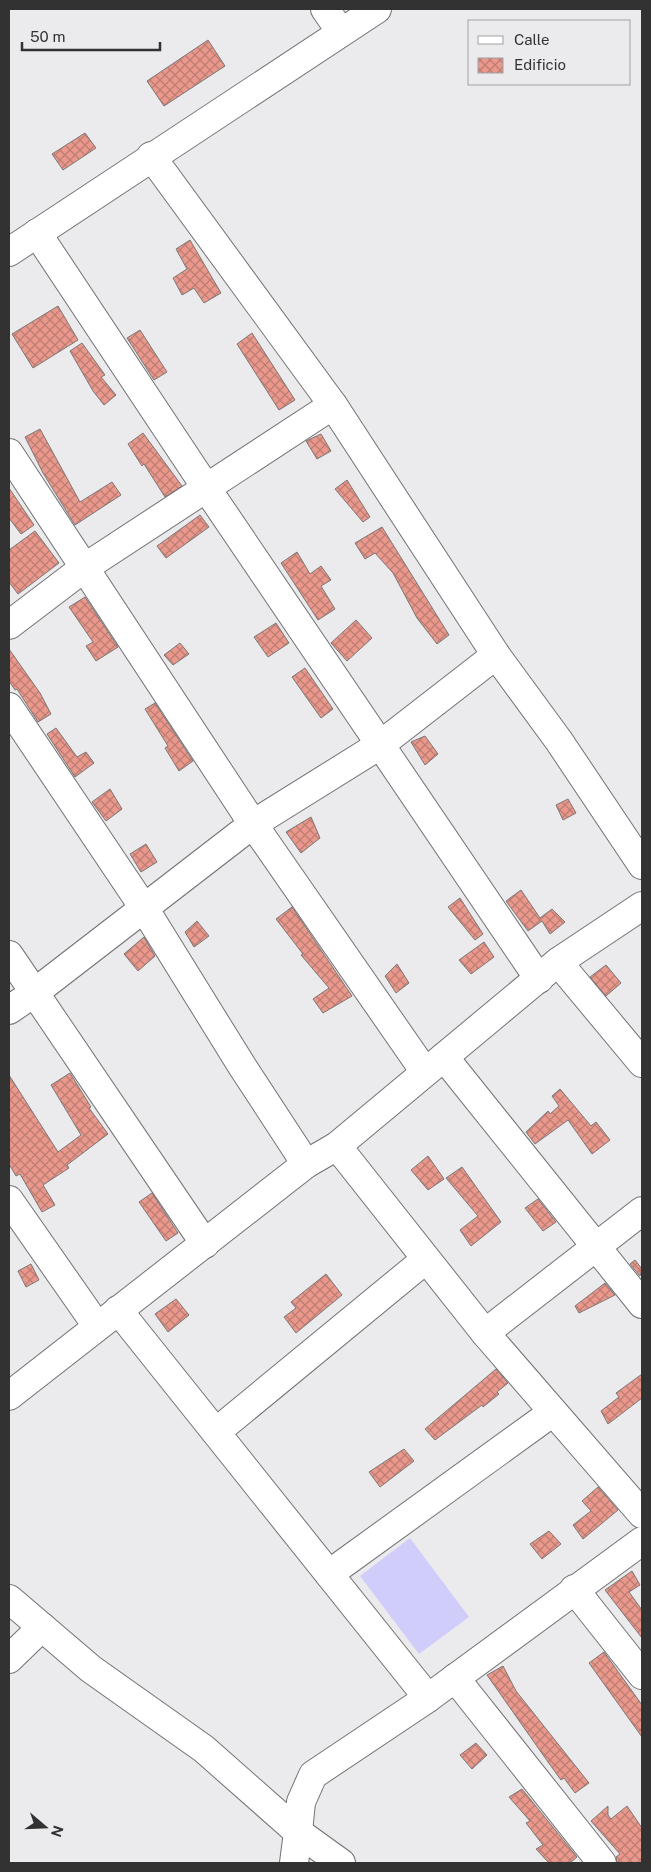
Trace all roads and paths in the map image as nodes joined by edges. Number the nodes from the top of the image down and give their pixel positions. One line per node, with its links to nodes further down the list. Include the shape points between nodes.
1 (325, 9): 3 (street)
2 (378, 9): 3 (street)
3 (341, 32): 4 (street)
4 (150, 156): 5 (street); 7 (street)
5 (37, 233): 6 (street); 9 (street)
6 (9, 252)
7 (332, 405): 9 (street); 12 (street)
8 (9, 453): 10 (street)
9 (207, 490): 10 (street); 14 (street)
10 (84, 568): 11 (street); 15 (street)
11 (9, 625)
12 (496, 655): 14 (street); 16 (street, via 559,741)
13 (9, 707): 18 (street)
14 (380, 745): 15 (street); 20 (street)
15 (253, 824): 18 (street); 24 (street)
16 (642, 865)
17 (642, 906): 20 (street)
18 (144, 908): 21 (street); 26 (street)
19 (9, 955): 21 (street)
20 (548, 971): 23 (street); 24 (street)
21 (34, 993): 22 (street); 29 (street)
22 (9, 1010)
23 (642, 1063)
24 (434, 1064): 25 (street); 30 (street)
25 (336, 1146): 26 (street); 31 (street)
26 (306, 1164): 29 (street)
27 (9, 1200): 33 (street)
28 (642, 1211): 30 (street)
29 (205, 1244): 33 (street)
30 (596, 1246): 32 (street); 34 (street)
31 (425, 1260): 34 (street); 37 (street)
32 (642, 1304)
33 (108, 1318): 35 (street); 37 (street)
34 (485, 1333): 36 (street)
35 (9, 1396)
36 (553, 1412): 38 (street); 40 (street)
37 (216, 1432): 40 (street)
38 (642, 1514)
39 (642, 1541): 41 (street)
40 (329, 1574): 47 (street)
41 (574, 1589): 45 (street); 46 (street)
42 (9, 1599): 43 (street)
43 (42, 1627): 44 (street); 48 (street, via 91,1669 204,1749)
44 (9, 1659)
45 (642, 1676)
46 (455, 1678): 47 (street); 51 (street)
47 (428, 1698): 48 (street, via 313,1775 301,1802)
48 (298, 1832): 49 (street); 50 (street)
49 (294, 1863)
50 (341, 1863)
51 (602, 1863)

